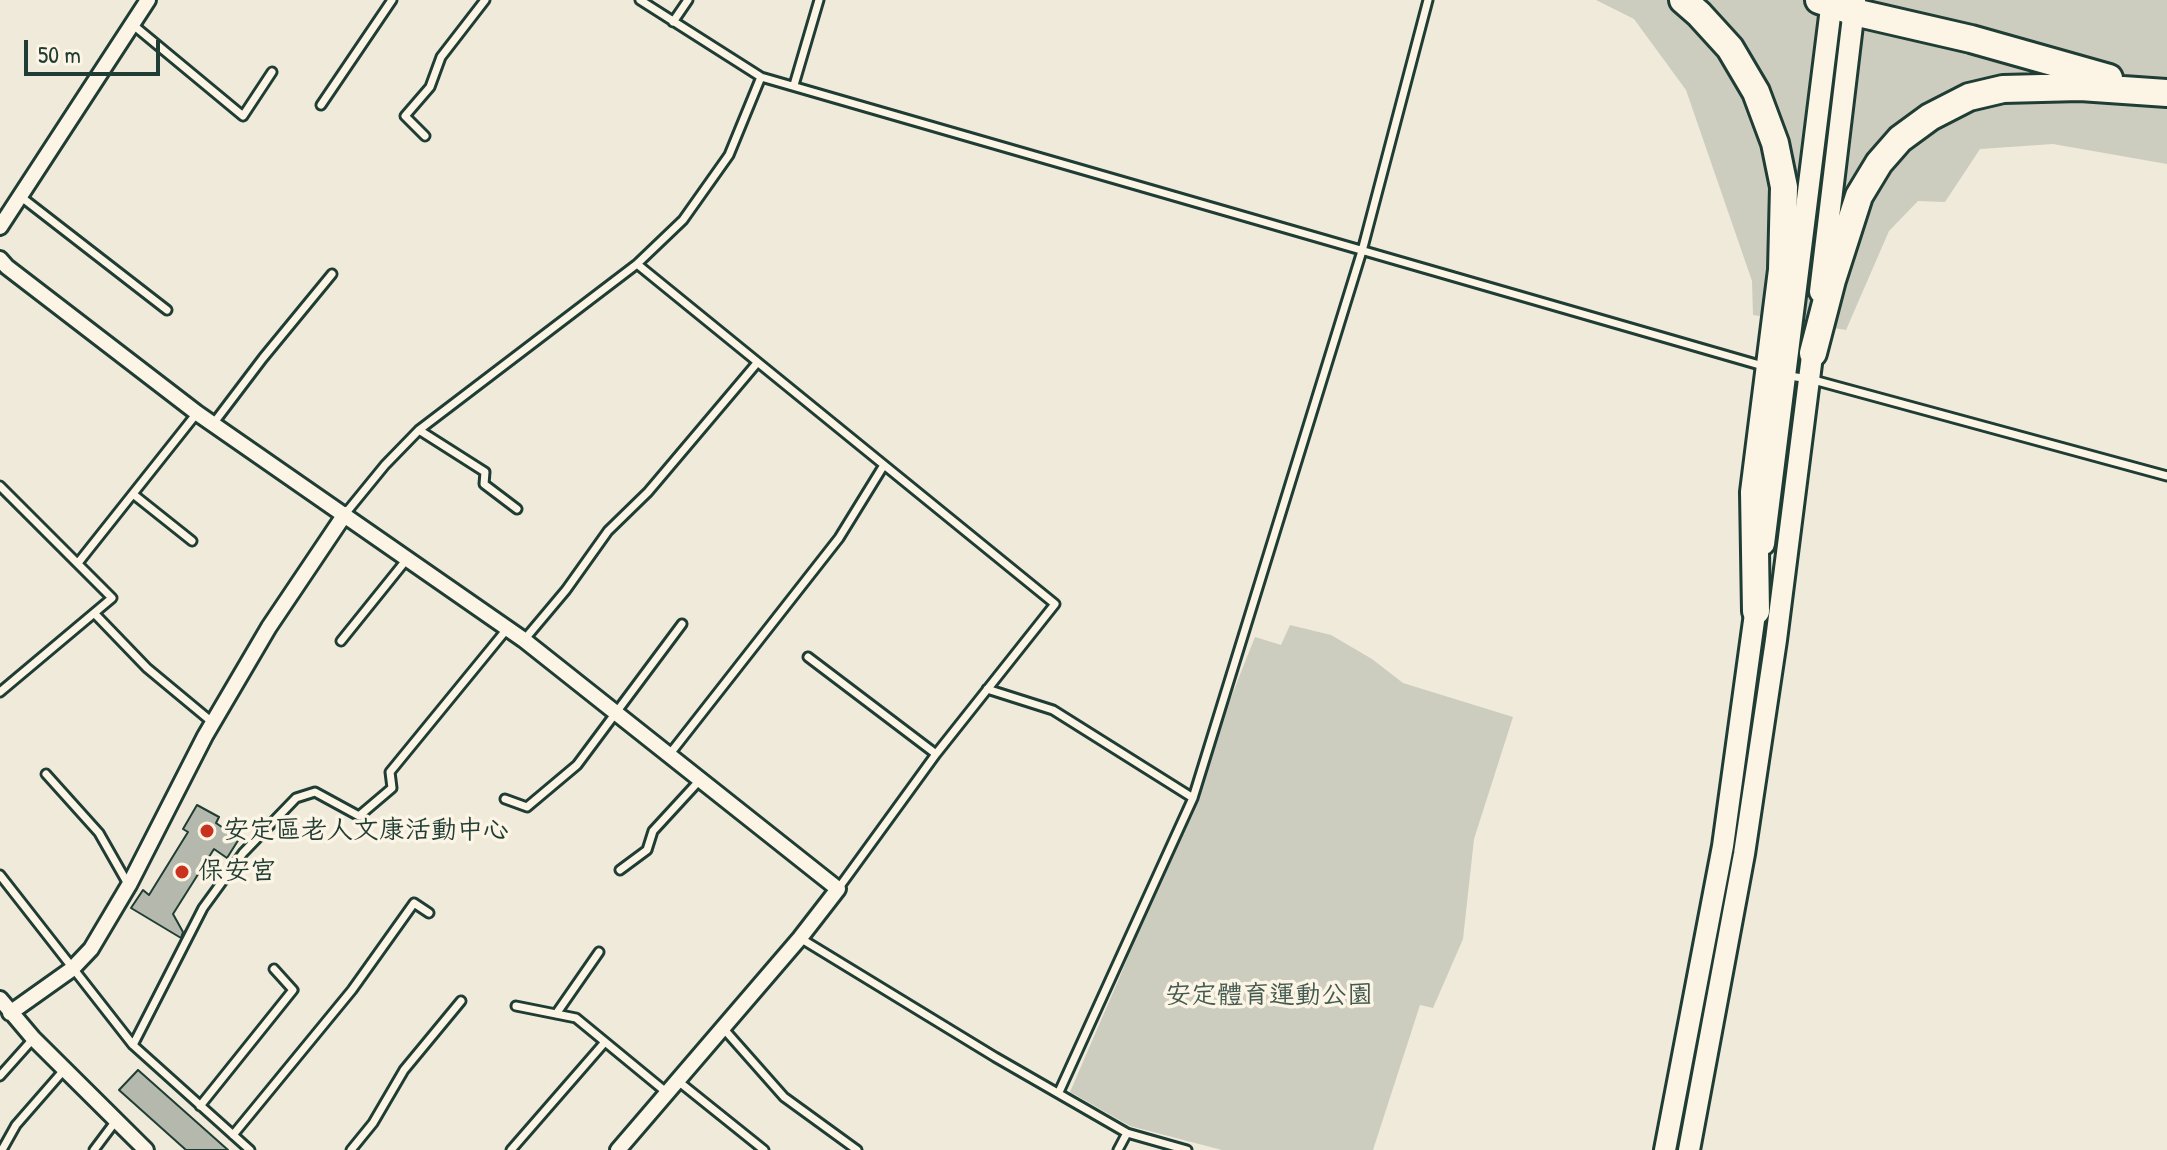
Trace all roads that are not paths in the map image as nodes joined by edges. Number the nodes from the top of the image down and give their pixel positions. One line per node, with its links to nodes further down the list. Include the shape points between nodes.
1 (148, 0): 11 (street)
2 (392, 0): 16 (lane)
3 (485, 0): 17 (lane, via 441,57 430,87 405,116)
4 (640, 0): 10 (lane)
5 (688, 0): 10 (lane)
6 (819, 0): 14 (lane)
7 (1428, 0): 20 (lane)
8 (1683, 0): 27 (highway, via 1730,48 1756,92 1775,143 1784,187)
9 (1838, 3): 15 (highway); 25 (main road); 27 (main road)
10 (673, 22): 13 (lane)
11 (132, 24): 12 (lane, via 243,116); 18 (street)
12 (272, 72)
13 (761, 77): 14 (lane); 22 (lane, via 729,155 683,220)
14 (794, 85): 20 (lane)
15 (2163, 92): 25 (highway, via 2003,89 1969,97 1900,139 1859,196)
16 (321, 105)
17 (425, 136)
18 (20, 196): 19 (street); 24 (lane)
19 (0, 227)
20 (1362, 251): 27 (lane); 56 (lane)
21 (0, 259): 29 (street)
22 (637, 264): 26 (lane); 31 (lane)
23 (332, 274): 30 (lane)
24 (167, 310)
25 (1813, 353): 28 (main road)
26 (757, 363): 32 (lane); 45 (lane, via 648,492 608,531)
27 (1777, 372): 28 (lane); 41 (highway, via 1754,492)
28 (1810, 379): 33 (lane); 97 (main road, via 1744,854)
29 (197, 413): 30 (street); 35 (lane)
30 (213, 424): 37 (street)
31 (419, 430): 36 (lane, via 485,472 484,484); 37 (lane)
32 (884, 465): 48 (lane, via 1055,604); 53 (lane, via 839,538)
33 (2167, 476)
34 (0, 486): 40 (lane)
35 (133, 494): 38 (lane); 40 (lane)
36 (517, 509)
37 (345, 514): 39 (street); 51 (street)
38 (192, 541)
39 (407, 559): 44 (street); 46 (lane)
40 (78, 563): 42 (lane, via 112,598)
41 (1756, 611): 96 (main road, via 1723,846)
42 (94, 613): 49 (lane); 51 (lane, via 147,668)
43 (682, 624): 50 (lane)
44 (507, 629): 45 (street); 75 (lane, via 390,772 392,788 359,816 315,792 296,798 243,853 203,908)
45 (524, 640): 50 (street)
46 (341, 641)
47 (808, 657): 52 (lane)
48 (987, 689): 52 (lane); 56 (lane, via 1053,710)
49 (0, 692)
50 (613, 712): 53 (street); 57 (lane, via 577,765 527,807)
51 (213, 723): 60 (street)
52 (936, 754): 61 (lane)
53 (668, 757): 55 (street)
54 (46, 774): 60 (lane, via 99,833)
55 (699, 781): 58 (lane, via 653,831 647,850); 61 (street)
56 (1193, 798): 79 (lane)
57 (505, 799)
58 (620, 870)
59 (0, 875): 65 (lane)
60 (129, 885): 65 (street, via 91,949)
61 (838, 889): 63 (street)
62 (429, 913): 84 (lane, via 414,903 352,990)
63 (800, 938): 72 (street); 79 (lane)
64 (599, 952): 71 (lane)
65 (72, 969): 70 (street); 75 (lane)
66 (274, 969): 81 (lane, via 293,990)
67 (0, 999): 70 (street)
68 (461, 1001): 89 (lane, via 404,1070)
69 (516, 1006): 71 (lane)
70 (10, 1013): 73 (street)
71 (556, 1014): 74 (lane, via 576,1018)
72 (722, 1026): 78 (street); 93 (lane, via 784,1097)
73 (33, 1038): 76 (street); 77 (lane)
74 (605, 1042): 80 (lane); 90 (lane)
75 (133, 1045): 81 (lane)
76 (64, 1070): 82 (street); 85 (lane, via 16,1125)
77 (0, 1076)
78 (676, 1080): 80 (street); 92 (lane)
79 (1059, 1092): 83 (lane)
80 (666, 1093): 91 (street)
81 (200, 1106): 84 (lane)
82 (115, 1122): 86 (lane); 87 (street)
83 (1127, 1133): 94 (lane); 95 (lane)
84 (233, 1135): 88 (lane)
85 (2, 1150)
86 (94, 1150)
87 (146, 1150)
88 (250, 1150)
89 (351, 1150)
90 (511, 1150)
91 (618, 1150)
92 (764, 1150)
93 (857, 1150)
94 (1118, 1150)
95 (1187, 1150)
96 (1665, 1150)
97 (1689, 1150)

